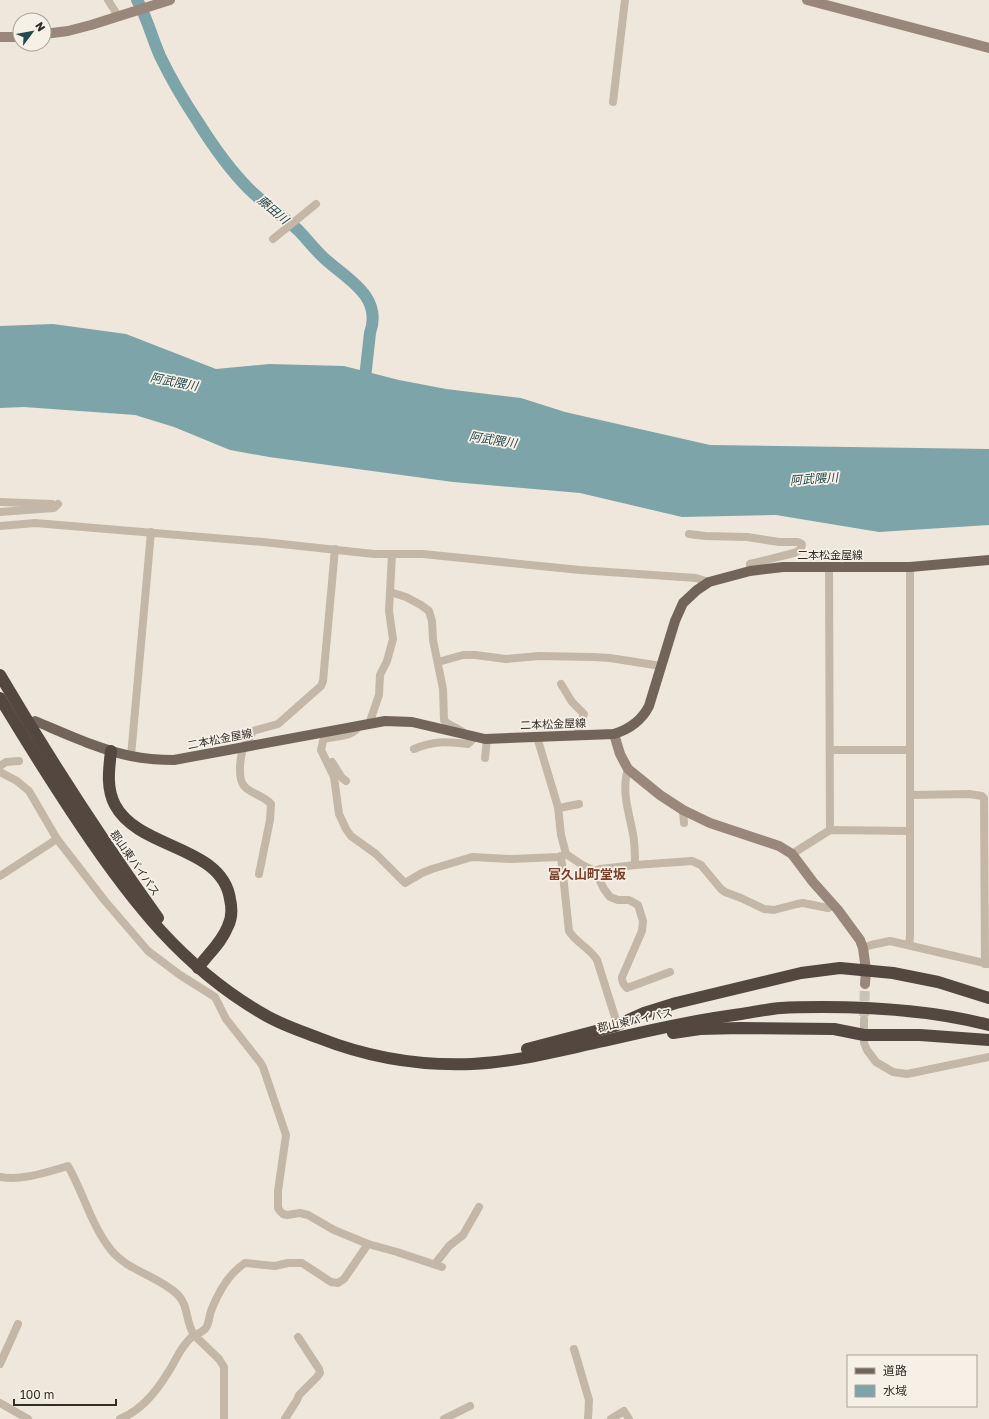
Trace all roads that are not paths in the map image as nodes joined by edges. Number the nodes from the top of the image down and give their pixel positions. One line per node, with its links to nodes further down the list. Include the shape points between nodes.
1 (108, 0): 5 (street)
2 (625, 0): 10 (street)
3 (807, 0): 9 (street)
4 (167, 1): 5 (street)
5 (120, 15): 6 (street, via 68,31)
6 (52, 33)
7 (0, 37): 8 (street)
8 (12, 37)
9 (989, 48)
10 (613, 102)
11 (314, 205): 12 (street)
12 (275, 237)
13 (0, 502): 14 (street, via 58,504 54,508)
14 (0, 512)
15 (0, 526): 16 (street, via 35,523)
16 (151, 532): 18 (street); 43 (street)
17 (689, 534): 23 (street, via 747,537 802,544 802,548 794,553 750,564)
18 (336, 549): 19 (street); 38 (street, via 323,681 282,721 271,727 253,731)
19 (392, 554): 24 (street, via 423,554 580,570 696,578); 25 (street)
20 (989, 560): 22 (main road, 二本松金屋線)
21 (829, 567): 22 (main road, 二本松金屋線); 23 (main road, 二本松金屋線, via 783,567); 40 (street)
22 (910, 567): 41 (street)
23 (750, 571): 24 (main road, 二本松金屋線)
24 (709, 582): 27 (main road, 二本松金屋線, via 691,594 680,608)
25 (390, 592): 26 (street, via 406,596 429,611); 32 (street, via 389,611 393,639 380,675 379,695)
26 (438, 662): 27 (street, via 463,655 506,659 539,656 610,658); 35 (street, via 443,690 444,720)
27 (661, 666): 33 (main road, 二本松金屋線, via 646,712 631,726)
28 (0, 674): 69 (highway, 郡山東バイパス, via 37,737 129,878 170,934)
29 (561, 684): 34 (street, via 574,705 584,714)
30 (0, 698): 69 (highway, 郡山東バイパス, via 66,804 117,877 163,934)
31 (35, 721): 42 (main road, 二本松金屋線)
32 (364, 724): 35 (main road, 二本松金屋線, via 385,721 412,722); 38 (main road, 二本松金屋線); 44 (street, via 354,732 323,741 320,750)
33 (614, 734): 34 (main road, 二本松金屋線); 48 (street)
34 (577, 735): 36 (main road, 二本松金屋線)
35 (470, 736): 37 (main road, 二本松金屋線); 39 (street, via 468,744 447,741 427,743)
36 (536, 737): 37 (main road, 二本松金屋線); 53 (street)
37 (487, 738): 45 (street)
38 (244, 746): 43 (main road, 二本松金屋線, via 174,760); 63 (street, via 241,754 241,781 244,786 271,804)
39 (414, 749)
40 (830, 750): 41 (street); 56 (street)
41 (910, 750): 51 (street)
42 (111, 751): 43 (main road, 二本松金屋線); 69 (highway, via 108,772 110,788 121,814 140,829 207,863 220,875 228,889 231,903 229,924 222,937)
43 (131, 756)
44 (324, 756): 50 (street); 60 (street, via 334,777 339,814 346,829 405,883 432,869 472,857 511,859)
45 (485, 758)
46 (19, 761): 47 (street, via 6,762)
47 (0, 766)
48 (628, 769): 54 (street); 61 (street, via 625,792 633,835)
49 (0, 772): 58 (street, via 29,791)
50 (346, 780)
51 (911, 795): 57 (street); 68 (street, via 969,794 984,798)
52 (579, 804): 53 (street)
53 (559, 808): 60 (street)
54 (683, 810): 55 (street); 59 (street, via 710,823 779,846)
55 (684, 823)
56 (830, 830): 57 (street); 59 (street)
57 (909, 831): 66 (street)
58 (58, 839): 64 (street); 84 (street, via 105,901 148,951 215,997 226,1019 263,1067 286,1135 278,1198 280,1212 287,1215 308,1215 334,1230)
59 (792, 854): 65 (street)
60 (563, 855): 62 (street); 74 (street, via 569,931 597,960)
61 (635, 865): 62 (street); 65 (street, via 696,862 725,892 764,909 774,910 803,903 828,908)
62 (595, 871): 71 (street, via 610,897 629,900 638,905 643,921 642,931 622,977 624,985 627,988)
63 (259, 874)
64 (0, 876)
65 (833, 905): 67 (street, via 854,931)
66 (909, 945): 67 (street, via 886,941); 68 (street)
67 (863, 948): 70 (street)
68 (987, 964)
69 (199, 965): 81 (highway, 郡山東バイパス, via 220,986 267,1016 345,1048 390,1058 447,1064)
70 (866, 970): 72 (street); 73 (highway, via 938,982); 81 (highway, via 840,968 801,972 717,992 670,1005 615,1026)
71 (670, 972)
72 (865, 984)
73 (989, 998)
74 (615, 1017)
75 (864, 1019): 77 (street)
76 (989, 1025): 80 (highway, 郡山東バイパス, via 943,1016 859,1007 781,1008 692,1021)
77 (864, 1035): 78 (highway, via 920,1035); 79 (street, via 864,1043 870,1056 883,1068 899,1074); 80 (highway, via 834,1029 700,1029 556,1056)
78 (989, 1040)
79 (989, 1058)
80 (512, 1060): 81 (highway, 郡山東バイパス)
81 (490, 1062)
82 (0, 1177): 86 (street, via 8,1179 37,1175 68,1166 99,1234 112,1252 132,1268 178,1294 184,1302 187,1321)
83 (479, 1208): 84 (street, via 463,1235 449,1246 438,1266)
84 (368, 1244): 86 (street, via 344,1279 338,1283 331,1282 302,1263 275,1266 245,1263 234,1271 219,1292 205,1330)
85 (18, 1324): 89 (street)
86 (194, 1335): 93 (street, via 150,1398); 94 (street, via 224,1367)
87 (298, 1337): 95 (street, via 320,1373 299,1395)
88 (574, 1349): 97 (street, via 589,1400)
89 (0, 1364)
90 (0, 1403): 92 (street)
91 (470, 1406): 96 (street)
92 (28, 1419)
93 (120, 1419)
94 (224, 1419)
95 (286, 1419)
96 (444, 1419)
97 (588, 1419)
98 (611, 1419): 99 (street, via 624,1411)
99 (629, 1419)

